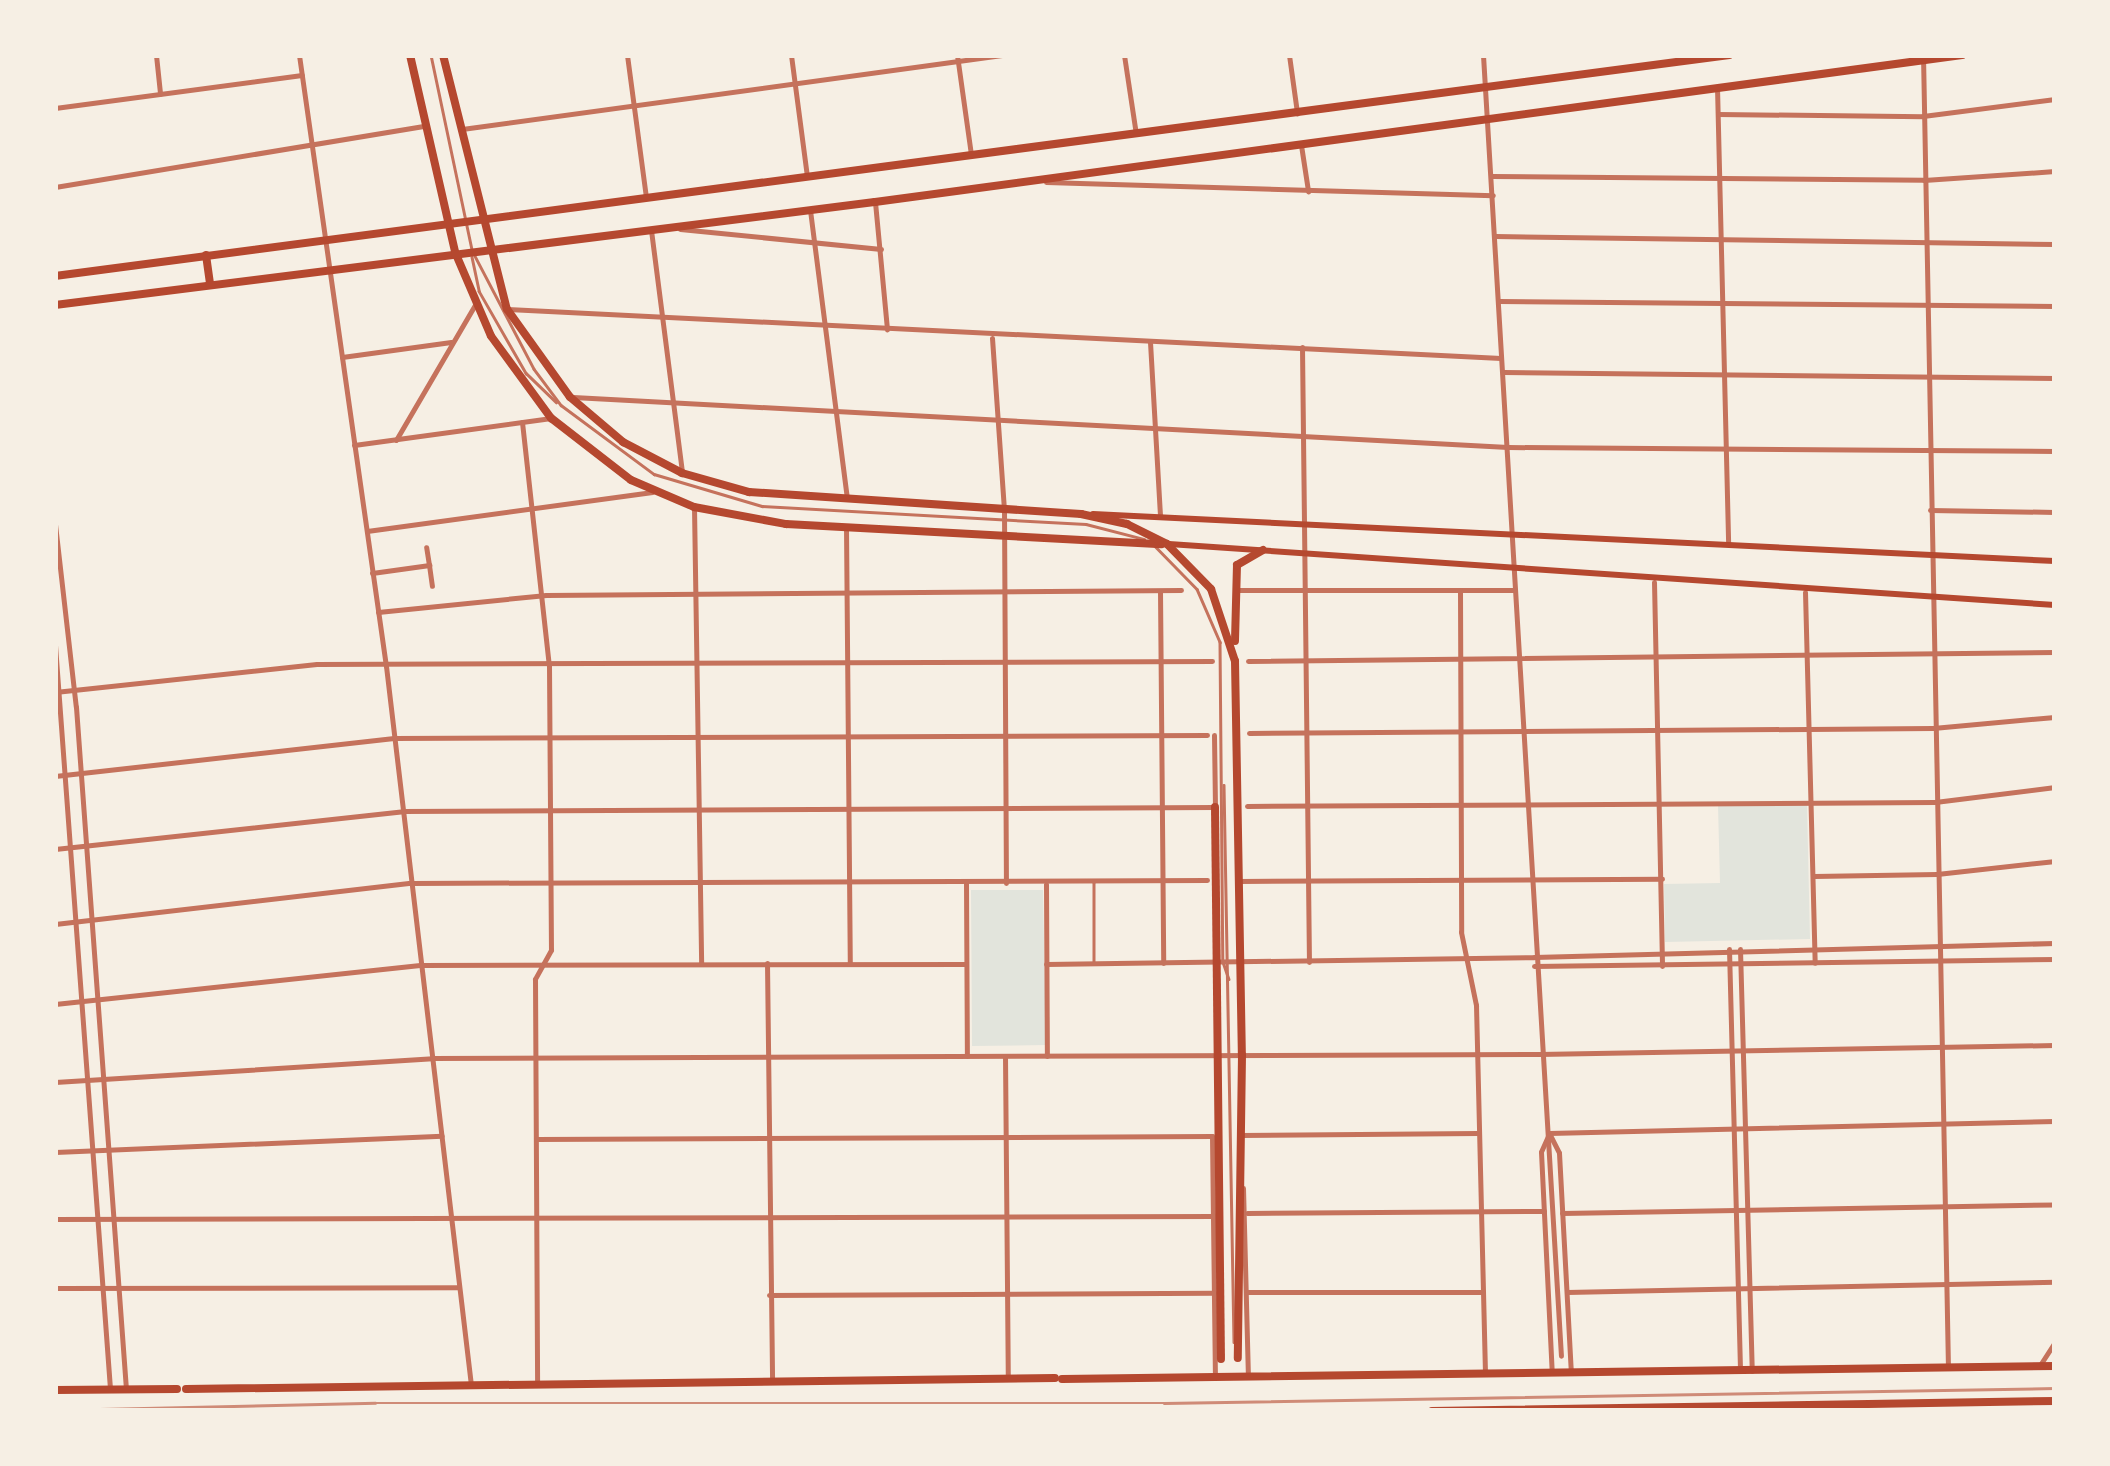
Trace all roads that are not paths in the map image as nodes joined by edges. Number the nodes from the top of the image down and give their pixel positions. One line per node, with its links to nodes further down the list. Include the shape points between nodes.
1 (156, 55): 21 (street)
2 (299, 55): 17 (street)
3 (410, 55): 29 (main road)
4 (431, 55): 48 (lane)
5 (443, 55): 30 (main road)
6 (628, 55): 23 (street)
7 (791, 55): 18 (street)
8 (1002, 55): 14 (street)
9 (1124, 55): 31 (street)
10 (1289, 55): 25 (street)
11 (1483, 55): 19 (street)
12 (1729, 55): 15 (main road)
13 (1962, 55): 16 (main road)
14 (958, 58): 18 (street); 34 (street)
15 (1675, 58): 19 (main road)
16 (1923, 58): 20 (main road); 27 (street)
17 (302, 75): 21 (street); 33 (street)
18 (795, 83): 23 (street); 38 (street)
19 (1485, 87): 25 (main road); 28 (street)
20 (1717, 87): 26 (street); 28 (main road)
21 (160, 94): 24 (street)
22 (2055, 99): 27 (street)
23 (634, 102): 30 (street); 44 (street)
24 (55, 108)
25 (1297, 113): 31 (main road)
26 (1718, 114): 27 (street); 37 (street)
27 (1924, 116): 39 (street)
28 (1487, 120): 32 (main road); 36 (street)
29 (425, 126): 33 (street); 49 (main road)
30 (459, 129): 47 (main road)
31 (1136, 134): 34 (main road)
32 (1301, 145): 40 (main road); 42 (street)
33 (312, 149): 41 (street); 53 (street)
34 (972, 155): 38 (main road)
35 (2055, 170): 39 (street)
36 (1492, 176): 37 (street); 43 (street)
37 (1719, 176): 39 (street); 54 (street)
38 (807, 177): 44 (main road)
39 (1924, 180): 55 (street)
40 (1024, 182): 42 (street); 45 (main road)
41 (55, 187)
42 (1308, 190): 43 (street)
43 (1493, 196): 52 (street)
44 (646, 198): 47 (main road)
45 (876, 202): 46 (main road); 59 (street)
46 (810, 210): 50 (main road); 56 (street)
47 (480, 220): 48 (main road); 58 (main road)
48 (469, 222): 49 (main road); 60 (lane)
49 (447, 224): 53 (main road); 61 (main road)
50 (666, 228): 51 (main road); 56 (street)
51 (652, 230): 58 (main road); 73 (street)
52 (1495, 236): 54 (street); 66 (street)
53 (325, 239): 62 (main road); 63 (street)
54 (1720, 240): 55 (street); 67 (street)
55 (1924, 243): 57 (street); 68 (street)
56 (814, 244): 59 (street); 74 (street)
57 (2055, 244)
58 (487, 248): 60 (main road); 72 (main road)
59 (881, 249): 75 (street)
60 (472, 250): 61 (main road); 88 (lane, via 486,286); 88 (lane, via 478,291 526,373)
61 (455, 252): 63 (main road); 70 (main road)
62 (206, 256): 64 (main road); 65 (main road)
63 (329, 268): 65 (main road); 80 (street)
64 (55, 276)
65 (210, 284): 69 (main road)
66 (1499, 301): 67 (street); 81 (street)
67 (1720, 304): 68 (street); 83 (street)
68 (1926, 304): 71 (street); 84 (street)
69 (55, 305)
70 (475, 306): 77 (street); 90 (main road)
71 (2055, 306)
72 (508, 309): 73 (street); 86 (main road)
73 (664, 317): 74 (street); 87 (street)
74 (825, 325): 75 (street); 89 (street)
75 (888, 328): 76 (street)
76 (992, 338): 78 (street); 91 (street)
77 (451, 342): 80 (street); 95 (street)
78 (1150, 342): 79 (street); 93 (street)
79 (1302, 347): 81 (street); 94 (street)
80 (342, 357): 96 (street)
81 (1502, 358): 82 (street)
82 (1502, 372): 83 (street); 97 (street)
83 (1722, 375): 84 (street); 98 (street)
84 (1928, 376): 85 (street); 99 (street)
85 (2055, 378)
86 (570, 397): 87 (street); 101 (main road, via 623,442)
87 (674, 402): 89 (street); 101 (street)
88 (561, 405): 111 (lane, via 654,474 734,501)
89 (837, 412): 91 (street); 103 (street)
90 (552, 418): 92 (street); 102 (main road)
91 (998, 420): 93 (street); 106 (street)
92 (522, 422): 95 (street); 105 (street)
93 (1155, 428): 94 (street); 110 (street)
94 (1305, 437): 97 (street); 113 (street)
95 (396, 440): 96 (street)
96 (354, 445): 115 (street)
97 (1508, 446): 98 (street); 117 (street)
98 (1725, 446): 99 (street); 119 (street)
99 (1929, 450): 100 (street); 107 (street)
100 (2055, 452)
101 (682, 473): 103 (main road, via 749,492)
102 (652, 492): 104 (main road); 105 (street)
103 (846, 499): 106 (main road)
104 (694, 507): 114 (main road); 139 (street)
105 (534, 509): 115 (street); 140 (street)
106 (1004, 510): 109 (main road); 111 (street)
107 (1930, 510): 108 (street); 124 (street)
108 (2055, 512)
109 (1081, 514): 110 (main road); 120 (main road, via 1127,524)
110 (1160, 516): 113 (main road)
111 (1004, 520): 116 (street); 118 (lane, via 1086,524)
112 (55, 524): 162 (street)
113 (1308, 525): 117 (main road); 123 (street)
114 (846, 527): 116 (main road); 141 (street)
115 (366, 531): 128 (street)
116 (1004, 535): 118 (main road); 137 (street)
117 (1512, 536): 119 (main road); 127 (street)
118 (1152, 543): 120 (main road); 230 (lane, via 1188,576 1215,625)
119 (1728, 543): 124 (main road)
120 (1167, 544): 122 (main road); 154 (main road, via 1218,602)
121 (426, 547): 126 (street)
122 (1262, 550): 123 (main road); 133 (main road, via 1237,565)
123 (1308, 553): 127 (main road); 136 (street)
124 (1932, 556): 125 (main road); 142 (street)
125 (2055, 561)
126 (429, 565): 128 (street); 130 (street)
127 (1512, 568): 129 (main road); 135 (street)
128 (372, 573): 144 (street)
129 (1654, 582): 138 (main road); 150 (street)
130 (432, 586)
131 (1160, 590): 132 (street); 137 (street); 152 (street)
132 (1181, 590)
133 (1234, 590): 136 (street); 154 (main road)
134 (1460, 590): 135 (street); 136 (street); 151 (street)
135 (1513, 590): 149 (street)
136 (1308, 591): 157 (street)
137 (1004, 592): 141 (street); 156 (street)
138 (1805, 592): 142 (main road); 148 (street)
139 (698, 594): 140 (street); 141 (street); 158 (street)
140 (546, 595): 144 (street); 161 (street)
141 (847, 595): 159 (street)
142 (1932, 599): 143 (main road); 147 (street)
143 (2055, 605)
144 (378, 612): 160 (street)
145 (55, 645): 163 (street)
146 (2055, 652): 147 (street)
147 (1932, 653): 148 (street); 165 (street)
148 (1807, 656): 150 (street); 166 (street)
149 (1517, 658): 150 (street); 151 (street); 171 (street)
150 (1656, 658): 168 (street)
151 (1459, 660): 157 (street); 170 (street)
152 (1161, 661): 153 (street); 156 (street); 173 (street)
153 (1212, 661)
154 (1234, 661): 205 (main road)
155 (1248, 661): 157 (street)
156 (1003, 662): 159 (street); 172 (street)
157 (1309, 662): 169 (street)
158 (698, 663): 159 (street); 161 (street); 177 (street)
159 (848, 664): 174 (street)
160 (386, 666): 161 (street); 162 (street, via 317,664); 175 (street)
161 (549, 666): 176 (street)
162 (74, 690): 163 (street); 178 (street)
163 (58, 692): 179 (street)
164 (2055, 717): 165 (street)
165 (1934, 728): 166 (street); 183 (street)
166 (1809, 729): 168 (street); 182 (street)
167 (1249, 733): 169 (street)
168 (1658, 733): 171 (street); 184 (street)
169 (1310, 734): 170 (street); 188 (street)
170 (1459, 734): 171 (street); 185 (street)
171 (1522, 734): 189 (street)
172 (1003, 735): 173 (street); 174 (street); 191 (street)
173 (1161, 735): 186 (street, via 1210,735); 190 (street)
174 (848, 737): 177 (street); 193 (street)
175 (394, 738): 176 (street); 178 (street); 194 (street)
176 (549, 738): 177 (street); 192 (street)
177 (699, 738): 195 (street)
178 (81, 773): 179 (street); 196 (street)
179 (67, 774): 180 (street); 197 (street)
180 (55, 776)
181 (2055, 787): 183 (street)
182 (1811, 800): 183 (street); 184 (street); 201 (street)
183 (1935, 802): 200 (street)
184 (1660, 804): 189 (street); 202 (street)
185 (1460, 805): 188 (street); 189 (street); 208 (street)
186 (1215, 806): 190 (street); 230 (main road)
187 (1247, 806): 188 (street)
188 (1309, 806): 207 (street)
189 (1525, 806): 206 (street)
190 (1160, 807): 191 (street); 203 (street)
191 (1003, 810): 193 (street); 210 (street)
192 (548, 811): 194 (street); 195 (street); 216 (street)
193 (849, 811): 195 (street); 209 (street)
194 (403, 812): 196 (street); 211 (street)
195 (699, 812): 212 (street)
196 (86, 846): 197 (street); 217 (street)
197 (72, 848): 198 (street); 218 (street)
198 (55, 849)
199 (2055, 861): 200 (street)
200 (1937, 874): 201 (street); 221 (street)
201 (1813, 876): 223 (street)
202 (1662, 879): 206 (street); 225 (street)
203 (1162, 880): 204 (street); 215 (street); 236 (street)
204 (1206, 880)
205 (1239, 880): 207 (street); 230 (main road)
206 (1529, 880): 208 (street); 226 (street)
207 (1309, 881): 208 (street); 231 (street)
208 (1460, 881): 228 (street)
209 (850, 882): 212 (street); 213 (street); 234 (street)
210 (1006, 882): 213 (street); 214 (street)
211 (412, 883): 216 (street); 217 (street); 237 (street)
212 (700, 883): 216 (street); 232 (street)
213 (966, 883): 239 (street)
214 (1046, 883): 215 (street); 240 (street)
215 (1094, 883): 235 (lane)
216 (548, 885): 238 (street, via 551,950)
217 (92, 920): 218 (street); 246 (street)
218 (78, 922): 219 (street); 247 (street)
219 (55, 924)
220 (2055, 943): 221 (street)
221 (1938, 946): 223 (street); 229 (street)
222 (1740, 949): 223 (street); 224 (street); 242 (street)
223 (1815, 949): 243 (street)
224 (1729, 950): 225 (street); 241 (street)
225 (1662, 952): 226 (street); 245 (street)
226 (1534, 956): 228 (street); 244 (street)
227 (2055, 959): 229 (street)
228 (1469, 960): 231 (street); 253 (street)
229 (1939, 961): 243 (street); 250 (street)
230 (1227, 962): 231 (street); 236 (street); 255 (main road); 259 (main road); 259 (lane)
231 (1309, 962)
232 (701, 963): 233 (street); 238 (street)
233 (767, 963): 234 (street); 261 (street)
234 (850, 963): 239 (street)
235 (1094, 963): 236 (street); 240 (street)
236 (1163, 963)
237 (421, 964): 238 (street); 246 (street); 260 (street)
238 (542, 964): 262 (street, via 535,979)
239 (966, 964): 256 (street)
240 (1046, 964): 258 (street)
241 (1730, 964): 242 (street); 245 (street); 251 (street)
242 (1740, 964): 243 (street); 252 (street)
243 (1815, 964)
244 (1534, 966): 245 (street); 254 (street)
245 (1662, 966)
246 (98, 1000): 247 (street); 263 (street)
247 (83, 1001): 248 (street); 264 (street)
248 (55, 1004)
249 (2055, 1045): 250 (street)
250 (1940, 1047): 252 (street); 267 (street)
251 (1732, 1051): 252 (street); 254 (street); 268 (street)
252 (1743, 1051): 269 (street)
253 (1478, 1054): 254 (street); 259 (street); 270 (street)
254 (1539, 1054): 271 (street)
255 (1218, 1055): 258 (street); 259 (street); 315 (main road)
256 (967, 1056): 257 (street); 261 (street)
257 (1006, 1056): 258 (street); 274 (street)
258 (1047, 1056)
259 (1237, 1056): 272 (main road); 311 (lane)
260 (432, 1058): 262 (street); 263 (street); 273 (street)
261 (770, 1059): 262 (street); 275 (street)
262 (536, 1060): 276 (street)
263 (104, 1079): 264 (street); 278 (street)
264 (88, 1080): 265 (street); 277 (street)
265 (55, 1082)
266 (2055, 1121): 267 (street)
267 (1941, 1124): 269 (street); 282 (street)
268 (1732, 1128): 269 (street); 271 (street); 283 (street)
269 (1745, 1128): 284 (street)
270 (1479, 1133): 272 (street); 286 (street)
271 (1549, 1133): 285 (street, via 1541,1152); 288 (street, via 1559,1153); 313 (street)
272 (1241, 1134): 280 (main road)
273 (442, 1136): 278 (street); 289 (street)
274 (1006, 1136): 275 (street); 291 (street); 292 (street, via 1214,1136)
275 (770, 1137): 276 (street); 293 (street)
276 (536, 1140): 290 (street)
277 (94, 1150): 278 (street); 279 (street); 294 (street)
278 (109, 1150): 295 (street)
279 (55, 1152)
280 (1240, 1162): 287 (street); 314 (main road)
281 (2055, 1204): 282 (street)
282 (1944, 1206): 284 (street); 298 (street)
283 (1736, 1209): 284 (street); 288 (street); 302 (street)
284 (1747, 1209): 303 (street)
285 (1544, 1211): 286 (street); 322 (street)
286 (1480, 1212): 287 (street); 306 (street)
287 (1246, 1213): 305 (street)
288 (1562, 1213): 307 (street)
289 (451, 1214): 290 (street); 295 (street); 299 (street)
290 (536, 1216): 293 (street); 328 (street)
291 (1006, 1216): 292 (street); 293 (street); 309 (street)
292 (1214, 1216): 308 (street)
293 (769, 1217): 310 (street)
294 (98, 1218): 295 (street); 296 (street); 301 (street)
295 (114, 1218): 304 (street)
296 (55, 1219)
297 (2055, 1282): 298 (street)
298 (1944, 1285): 303 (street); 318 (street)
299 (460, 1287): 304 (street); 329 (street)
300 (55, 1288): 301 (street)
301 (103, 1288): 304 (street); 332 (street)
302 (1738, 1288): 303 (street); 307 (street); 320 (street)
303 (1750, 1288): 319 (street)
304 (118, 1289): 330 (street)
305 (1248, 1292): 306 (street); 326 (street)
306 (1483, 1292): 323 (street)
307 (1567, 1292): 321 (street)
308 (1214, 1293): 309 (street); 325 (street)
309 (1007, 1294): 310 (street); 324 (street)
310 (768, 1295): 327 (street)
311 (1234, 1342)
312 (2055, 1342): 317 (street)
313 (1561, 1356)
314 (1238, 1358)
315 (1221, 1359)
316 (2055, 1366): 317 (main road)
317 (2039, 1367): 318 (main road)
318 (1948, 1369): 319 (main road)
319 (1752, 1371): 320 (main road)
320 (1740, 1372): 321 (main road)
321 (1571, 1374): 322 (main road)
322 (1552, 1375): 323 (main road)
323 (1486, 1377): 326 (main road)
324 (1008, 1378): 325 (main road); 327 (main road)
325 (1214, 1379): 326 (main road)
326 (1248, 1380)
327 (772, 1381): 328 (main road)
328 (537, 1384): 329 (main road)
329 (471, 1385): 330 (main road)
330 (126, 1389): 332 (main road)
331 (55, 1390): 332 (main road)
332 (110, 1390)
333 (2055, 1401): 334 (main road)
334 (1935, 1407): 335 (main road)
335 (1857, 1408): 336 (main road)
336 (1705, 1409): 338 (main road)
337 (1549, 1410): 338 (main road); 340 (main road)
338 (1566, 1410)
339 (1432, 1411): 340 (main road)
340 (1490, 1411)

